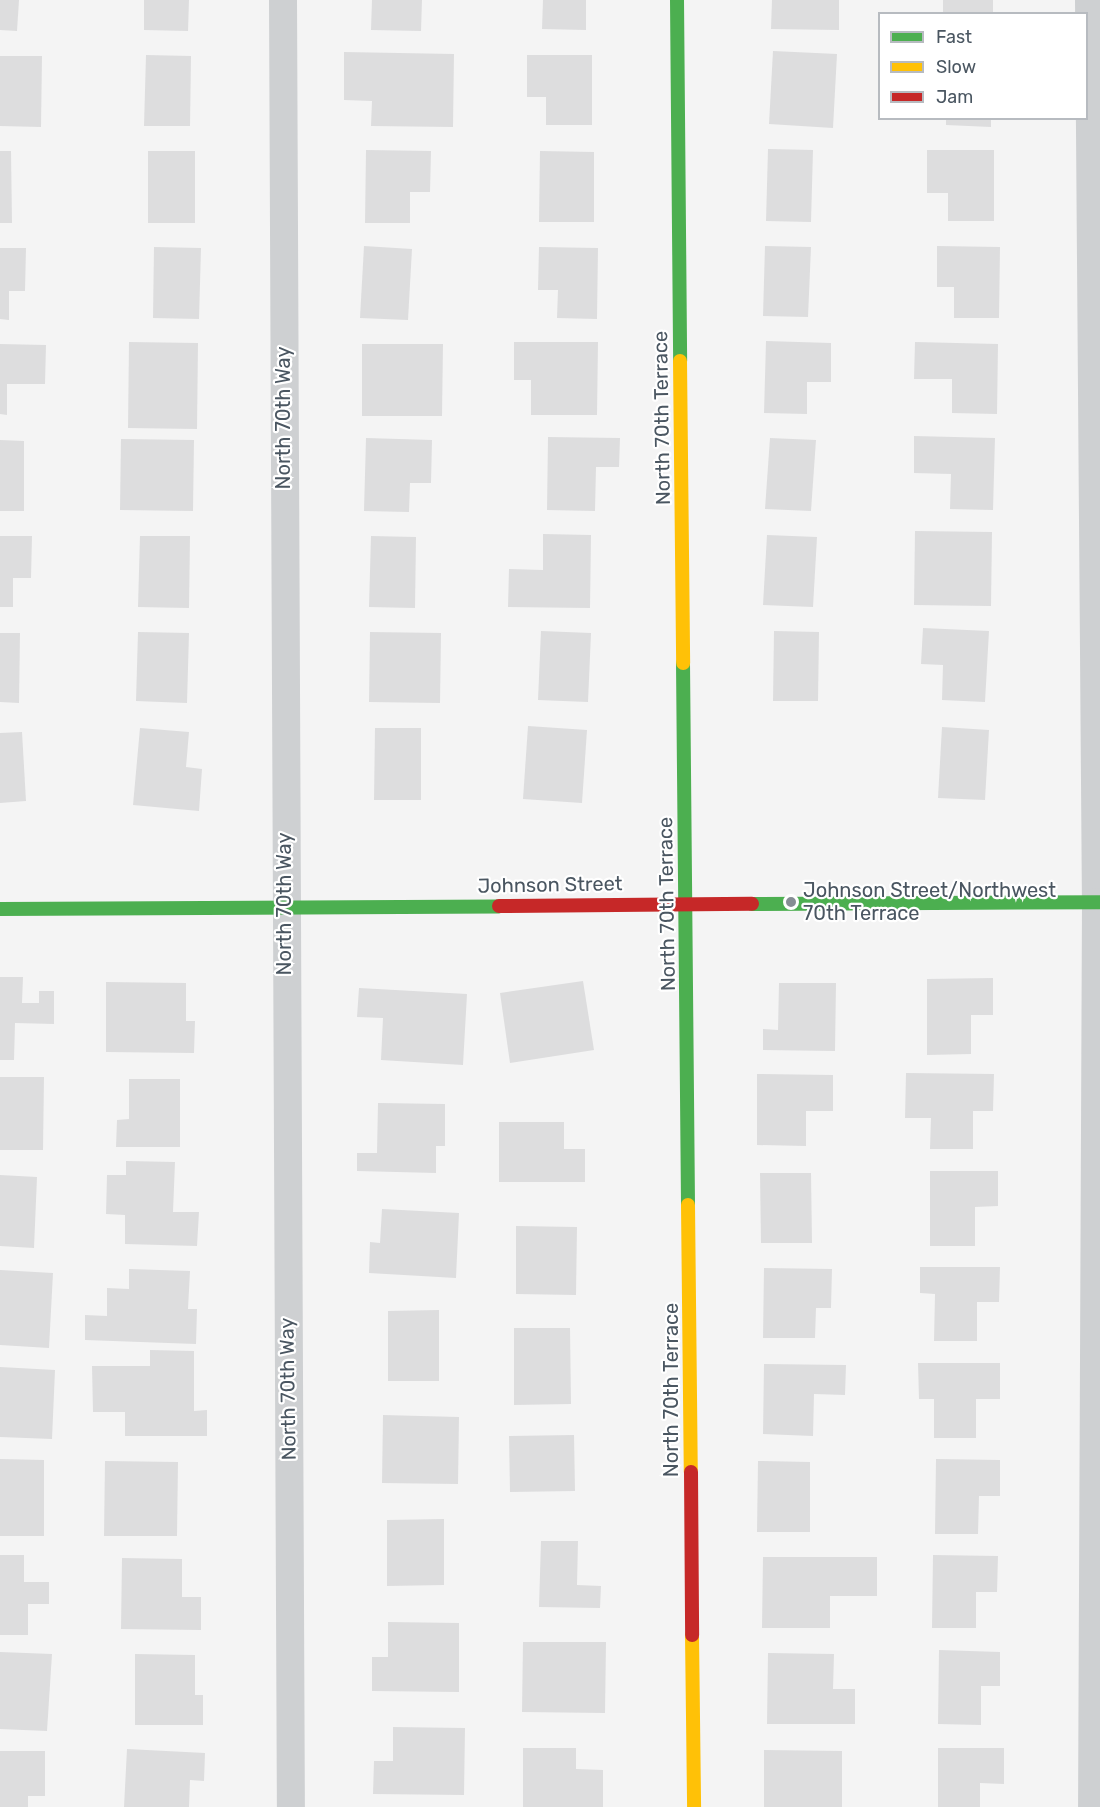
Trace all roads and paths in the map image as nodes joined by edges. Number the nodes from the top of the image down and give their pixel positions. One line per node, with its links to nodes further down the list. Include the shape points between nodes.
1 (283, 0): 6 (street, North 70th Way)
2 (677, 0): 5 (street, North 70th Terrace)
3 (1089, 0): 4 (street)
4 (1098, 902): 5 (street, Johnson Street); 10 (street)
5 (686, 903): 6 (street, Johnson Street); 9 (street, North 70th Terrace)
6 (283, 907): 7 (street, Johnson Street); 8 (street, North 70th Way)
7 (0, 909)
8 (291, 1807)
9 (694, 1807)
10 (1092, 1807)

